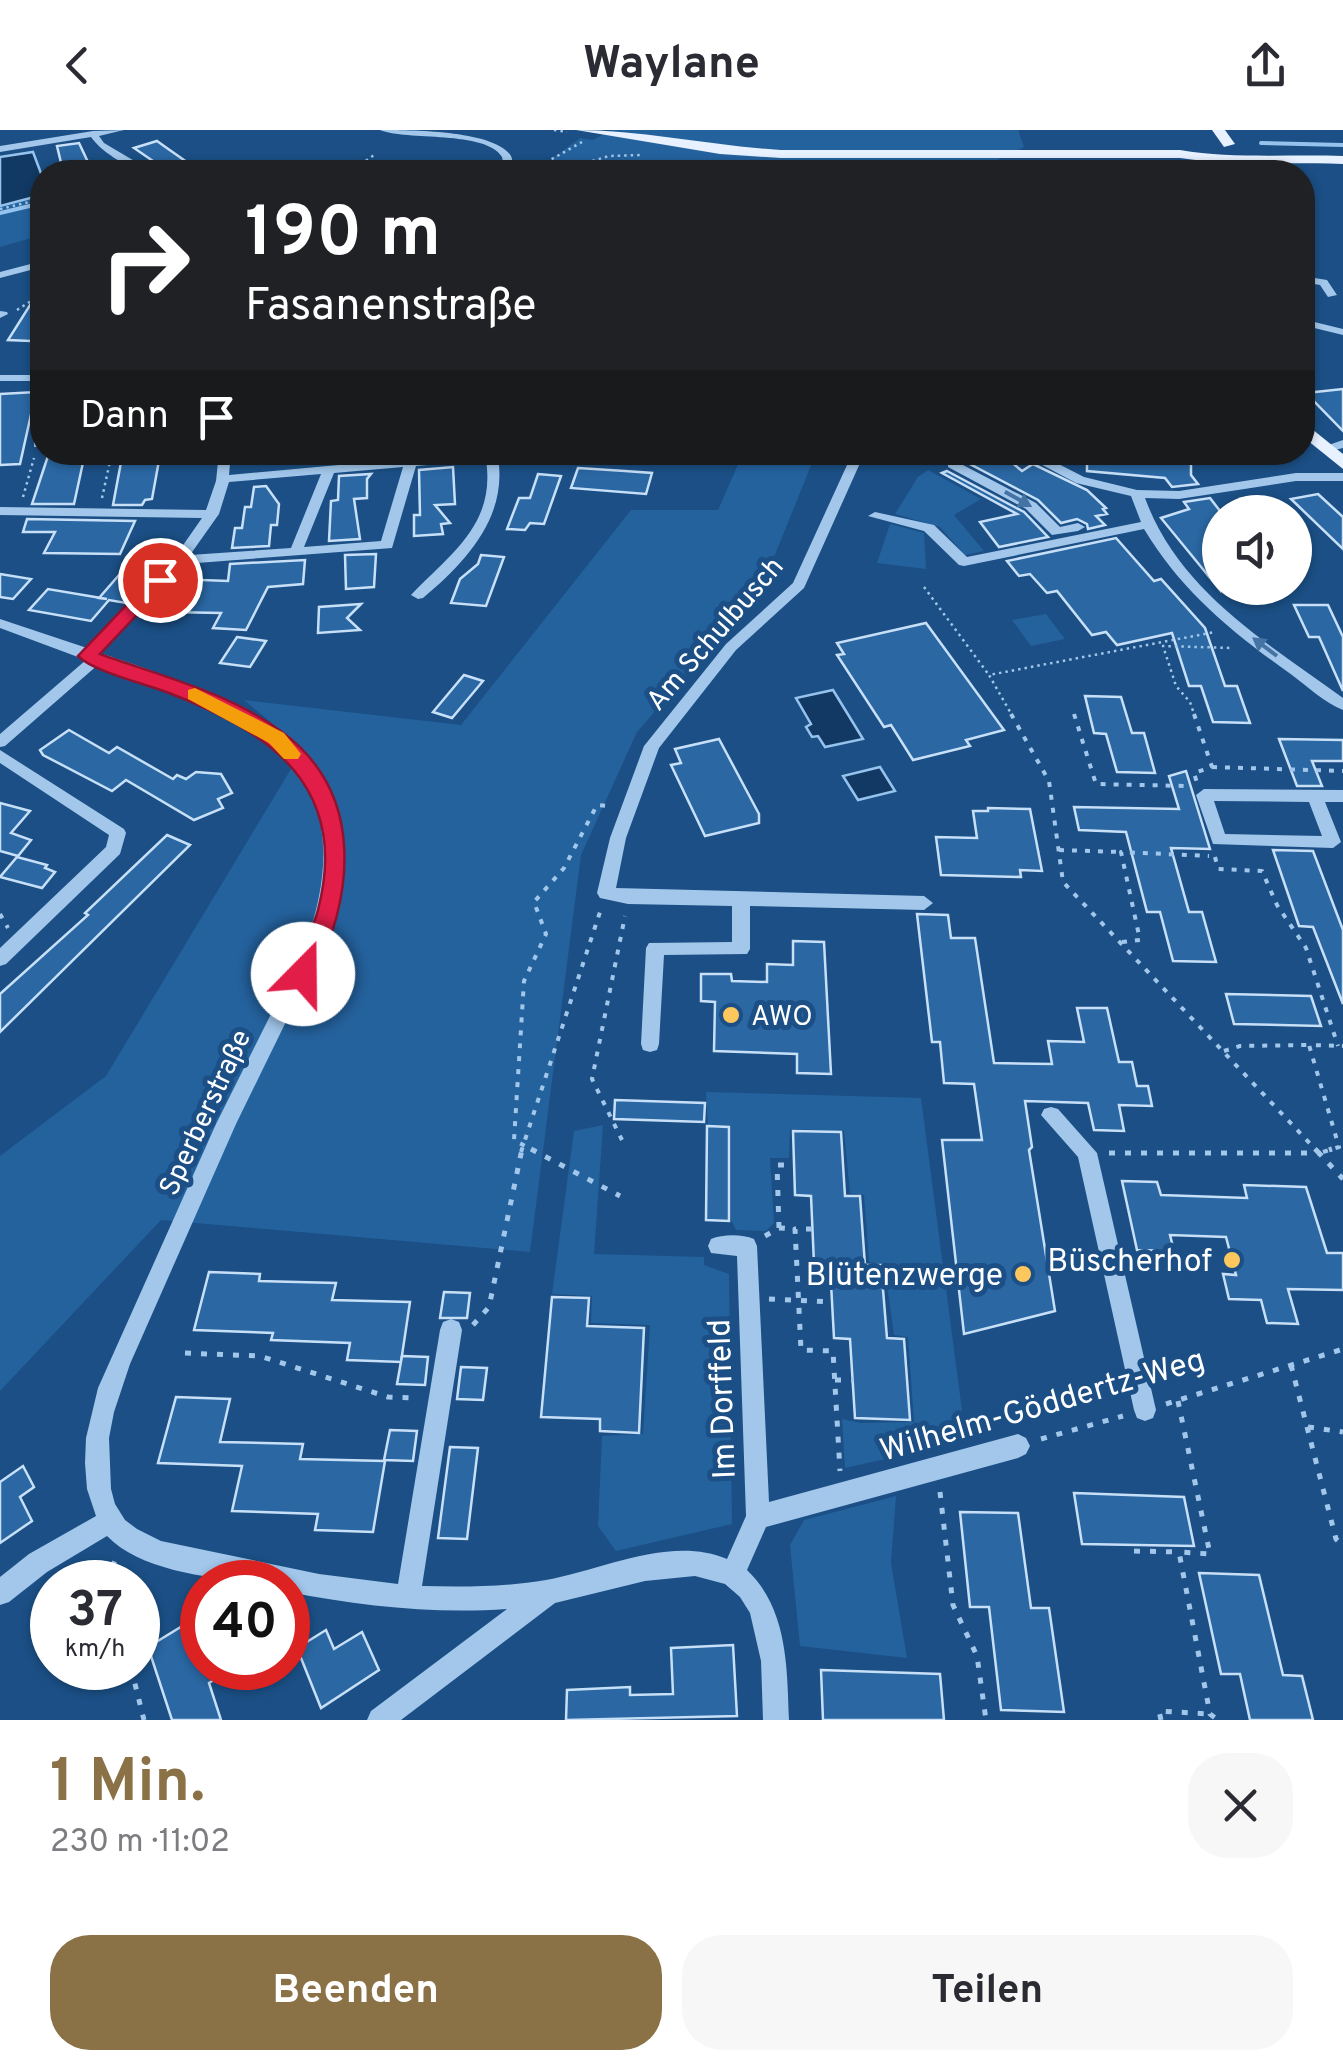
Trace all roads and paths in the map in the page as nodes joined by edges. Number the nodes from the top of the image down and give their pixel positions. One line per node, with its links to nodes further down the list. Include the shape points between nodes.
1 (120, 130): 3 (street)
2 (384, 130): 11 (street, via 483,138 506,151)
3 (93, 134): 6 (street); 9 (street)
4 (585, 134): 5 (main road, via 782,154); 12 (path)
5 (1210, 145): 13 (main road); 13 (main road)
6 (0, 149)
7 (374, 156): 10 (path)
8 (1343, 157): 13 (main road)
9 (128, 160)
10 (364, 160)
11 (509, 160)
12 (547, 160)
13 (1237, 160)
14 (30, 201): 15 (path)
15 (0, 209)
16 (30, 267): 18 (street)
17 (1330, 267): 20 (street)
18 (0, 275)
19 (1315, 281): 20 (street)
20 (1323, 282): 21 (street)
21 (1332, 295)
22 (30, 303): 23 (path)
23 (1, 315)
24 (1315, 322): 26 (street)
25 (1315, 324): 27 (street)
26 (1343, 324)
27 (1343, 332)
28 (0, 378): 29 (street)
29 (30, 378)
30 (1334, 446): 31 (main road)
31 (1343, 464)
32 (34, 465): 47 (path)
33 (109, 465): 48 (path)
34 (225, 465): 44 (street)
35 (325, 465): 42 (street)
36 (352, 465): 42 (street)
37 (410, 465): 52 (street, via 387,545)
38 (494, 465): 55 (street, via 491,503 473,538)
39 (854, 465): 69 (street, Am Schulbusch, via 800,586 731,648 652,746)
40 (954, 465): 51 (street, one-way to 51, via 1031,506 1057,532)
41 (1050, 465): 45 (street)
42 (324, 470): 44 (street); 52 (street)
43 (1343, 477): 45 (street)
44 (225, 479): 49 (street)
45 (1137, 494): 51 (street)
46 (0, 511): 47 (street)
47 (20, 511): 48 (street)
48 (99, 512): 49 (street)
49 (212, 514): 53 (street)
50 (875, 516): 51 (street, via 929,528 964,562)
51 (1143, 519): 57 (street, via 1200,592)
52 (296, 552): 53 (street)
53 (179, 560): 59 (street)
54 (924, 587): 60 (path)
55 (418, 595)
56 (0, 623): 59 (street, Sperberstraße)
57 (1240, 628): 58 (street, one-way to 57); 60 (path)
58 (1267, 648): 61 (street); 65 (path, via 1163,646)
59 (92, 657): 63 (street); 112 (street, Sperberstraße, via 204,698 276,738 320,786 336,848 329,910 303,974 253,1067 110,1383 97,1446 99,1488)
60 (989, 675): 71 (path, via 1049,781)
61 (1343, 705)
62 (1074, 714): 65 (path, via 1096,784 1198,786 1194,773)
63 (0, 742)
64 (0, 754): 78 (street, via 118,834 114,850)
65 (1212, 767): 66 (path)
66 (1343, 771)
67 (1343, 796): 68 (street)
68 (1316, 798): 70 (street, via 1334,842); 70 (street, via 1204,795)
69 (628, 807): 73 (street, Am Schulbusch); 85 (path, via 596,805 564,868 534,902 546,934 524,980 514,1140)
70 (1217, 848): 72 (path); 81 (path, via 1218,869 1262,871 1306,948)
71 (1058, 850): 72 (path); 77 (path, via 1063,882)
72 (1121, 852): 77 (path, via 1140,940)
73 (606, 893): 74 (street); 85 (path)
74 (628, 897): 75 (street); 84 (path, via 592,1079)
75 (740, 900): 76 (street); 79 (street, via 741,949 655,948)
76 (924, 903)
77 (1120, 942): 82 (path)
78 (0, 959)
79 (650, 1044)
80 (1309, 1046): 81 (path); 82 (path); 87 (path, via 1340,1147)
81 (1340, 1046)
82 (1223, 1052): 87 (path)
83 (1051, 1115): 86 (street)
84 (622, 1140)
85 (522, 1146): 90 (path); 97 (path, via 488,1307 471,1327)
86 (1087, 1153): 87 (path); 105 (street)
87 (1318, 1153): 89 (path)
88 (794, 1165): 91 (path, via 777,1164 779,1228)
89 (1343, 1179)
90 (620, 1196)
91 (795, 1229): 92 (path); 95 (path)
92 (812, 1229)
93 (718, 1246): 94 (street, Im Dorffeld, via 748,1246)
94 (750, 1298): 95 (path); 111 (street, Im Dorffeld)
95 (798, 1301): 96 (path); 101 (path, via 801,1350 833,1351)
96 (832, 1302)
97 (451, 1330): 103 (street)
98 (1343, 1349): 100 (path, Wilhelm-Göddertz-Weg)
99 (185, 1353): 103 (path, via 260,1356 388,1397)
100 (1291, 1365): 104 (path, Wilhelm-Göddertz-Weg); 106 (path)
101 (835, 1380): 102 (path); 110 (path)
102 (853, 1380)
103 (442, 1398): 119 (street)
104 (1178, 1401): 105 (path, Wilhelm-Göddertz-Weg); 115 (path, via 1210,1554)
105 (1145, 1410): 108 (path, Wilhelm-Göddertz-Weg)
106 (1307, 1427): 107 (path); 113 (path)
107 (1343, 1432)
108 (1018, 1446): 109 (street, Wilhelm-Göddertz-Weg)
109 (938, 1468): 110 (street, Wilhelm-Göddertz-Weg); 125 (path, via 953,1605 977,1656)
110 (842, 1495): 111 (street, Wilhelm-Göddertz-Weg)
111 (758, 1518): 116 (street, Im Dorffeld)
112 (110, 1522): 118 (street); 119 (street, via 126,1538 172,1556 304,1584)
113 (1343, 1546)
114 (1134, 1551): 115 (path)
115 (1179, 1552): 121 (path)
116 (733, 1574): 117 (street, via 679,1564); 124 (street, via 765,1615)
117 (548, 1592): 119 (street); 123 (street)
118 (0, 1593)
119 (408, 1596)
120 (136, 1690): 122 (path)
121 (1210, 1714): 126 (path, via 1159,1711); 127 (path)
122 (144, 1720)
123 (380, 1720)
124 (776, 1720)
125 (986, 1720)
126 (1160, 1720)
127 (1218, 1720)

